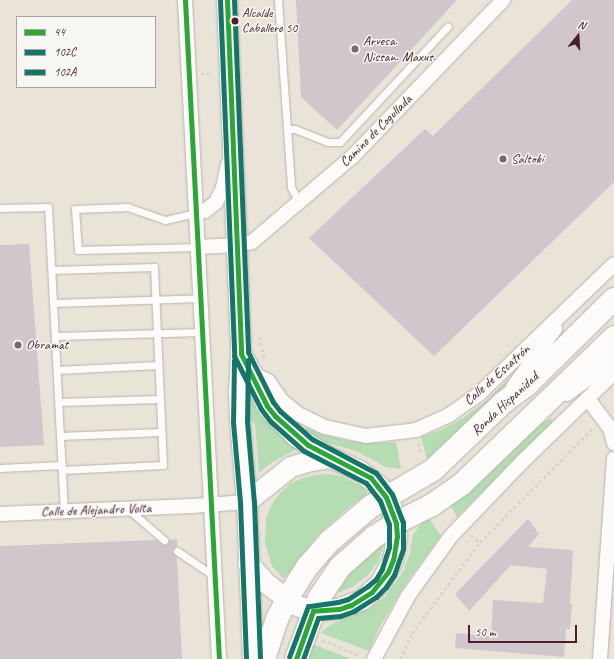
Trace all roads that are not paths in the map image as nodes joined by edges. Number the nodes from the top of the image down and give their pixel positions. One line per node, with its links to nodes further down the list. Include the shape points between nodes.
1 (185, 0): 10 (street)
2 (278, 0): 6 (lane)
3 (503, 0): 8 (street, Camino de Cogullada, via 352,157)
4 (226, 1): 7 (main road)
5 (448, 26): 6 (lane, via 340,142 328,142 295,129)
6 (288, 129): 8 (lane, via 291,187)
7 (232, 144): 10 (street, via 223,188 216,202 205,211); 11 (main road)
8 (299, 202): 11 (street, Camino de Cogullada, via 252,242)
9 (0, 208): 14 (lane, via 48,207)
10 (196, 213): 12 (street); 12 (lane, via 166,220 128,207 75,209 78,250)
11 (237, 245): 12 (street, Camino de Cogullada); 24 (main road)
12 (198, 246): 15 (street)
13 (614, 264): 19 (street, Calle de Escatrón)
14 (52, 270): 17 (lane, via 154,267); 18 (lane)
15 (201, 298): 17 (lane); 20 (street)
16 (614, 299): 33 (highway, Ronda Hispanidad, via 528,384)
17 (154, 300): 18 (lane); 21 (lane)
18 (54, 303): 22 (lane)
19 (565, 312): 27 (street, Calle de Escatrón, via 479,394 449,415 416,430 366,436 325,428 289,408); 33 (street, Calle de Escatrón, via 546,344)
20 (202, 332): 21 (lane); 44 (street)
21 (156, 333): 22 (lane); 26 (lane)
22 (56, 336): 28 (lane)
23 (614, 337): 34 (highway, Ronda Hispanidad)
24 (241, 354): 27 (main road); 43 (main road, via 240,421)
25 (614, 356): 34 (street, Ronda Hispanidad, via 596,373)
26 (158, 365): 28 (lane); 30 (lane)
27 (260, 368): 38 (main road, via 268,406 297,437)
28 (57, 370): 32 (lane)
29 (614, 373): 31 (street)
30 (160, 399): 32 (lane); 35 (lane)
31 (588, 399): 37 (street, via 604,417); 61 (street, via 522,462 452,536 408,596)
32 (59, 402): 36 (lane)
33 (504, 402): 42 (highway, Ronda Hispanidad, via 434,470)
34 (528, 422): 49 (highway, Ronda Hispanidad, via 461,485 432,505)
35 (162, 432): 36 (lane); 41 (lane, via 163,465)
36 (60, 436): 41 (lane)
37 (614, 443)
38 (331, 458): 42 (main road, via 360,471 380,487); 43 (main road, via 291,467)
39 (614, 458): 62 (street)
40 (0, 468): 41 (lane)
41 (62, 468): 47 (lane)
42 (386, 497): 49 (main road); 55 (highway, Ronda Hispanidad, via 352,520 330,541 308,566)
43 (247, 502): 44 (street, Calle de Alejandro Volta); 53 (main road)
44 (210, 504): 45 (street, Calle de Alejandro Volta); 50 (street)
45 (192, 506): 46 (street, Calle de Alejandro Volta); 50 (street)
46 (128, 509): 47 (street, Calle de Alejandro Volta); 51 (lane)
47 (64, 511): 48 (street, Calle de Alejandro Volta)
48 (0, 514)
49 (396, 523): 56 (highway, Ronda Hispanidad, via 374,537 340,567 327,584); 56 (main road, via 396,548 393,560 388,572 372,592 351,605)
50 (213, 529): 54 (street)
51 (164, 540)
52 (177, 551): 54 (lane)
53 (248, 563): 55 (main road, via 265,582); 58 (main road)
54 (214, 576): 57 (street)
55 (287, 599): 56 (main road); 59 (highway, Ronda Hispanidad, via 277,619)
56 (313, 611): 60 (highway, Ronda Hispanidad)
57 (218, 659)
58 (253, 659)
59 (264, 659)
60 (296, 659)
61 (374, 659)
62 (600, 659)

